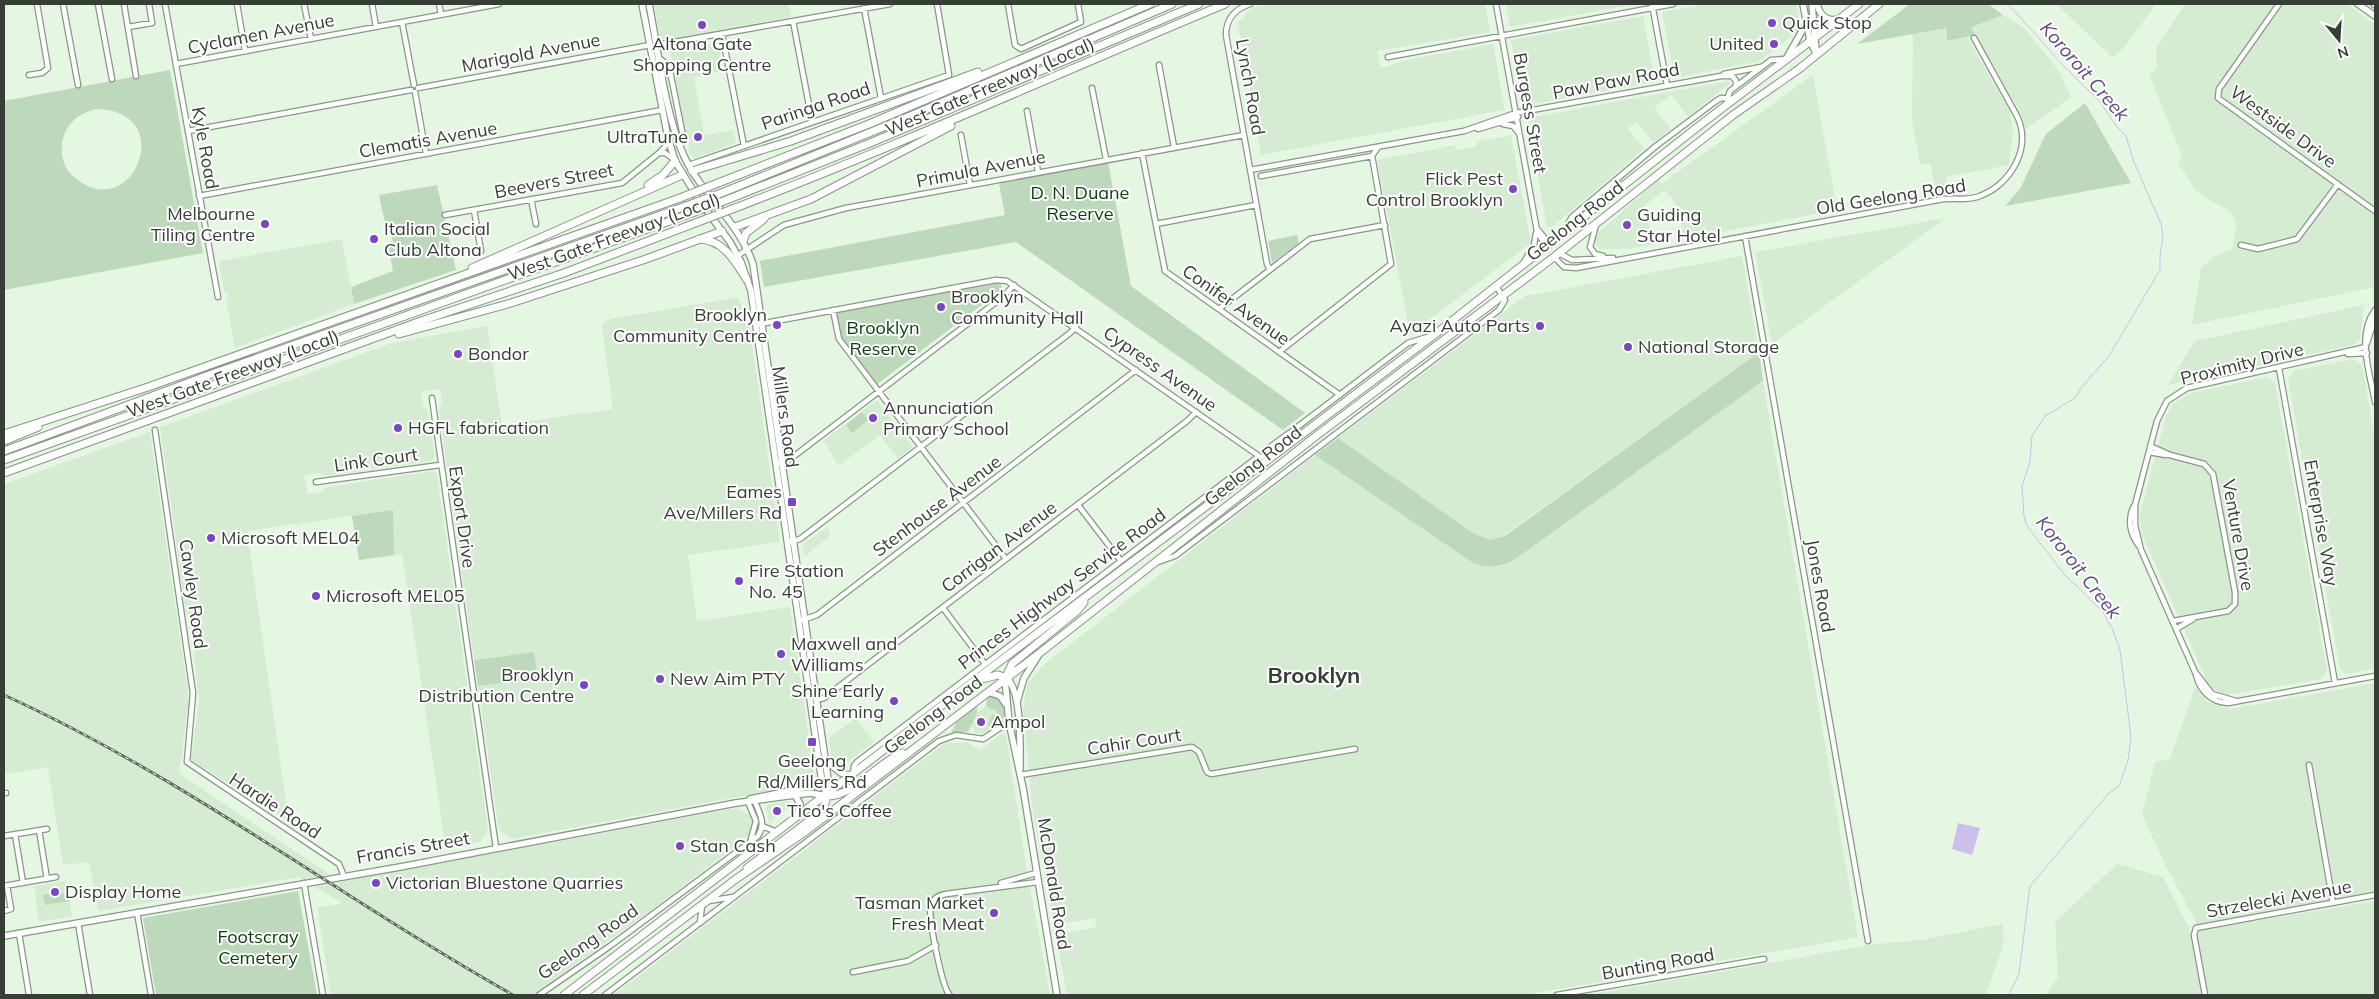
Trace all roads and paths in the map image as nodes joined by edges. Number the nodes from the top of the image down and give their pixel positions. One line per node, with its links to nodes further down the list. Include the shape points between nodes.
1 (37, 4): 56 (street, via 48,68 42,73)
2 (63, 4): 60 (street)
3 (98, 4): 59 (street)
4 (124, 4): 41 (street)
5 (149, 4): 41 (street, via 152,22)
6 (166, 4): 53 (street, Kyle Road)
7 (237, 4): 49 (street)
8 (304, 4): 46 (street)
9 (372, 4): 40 (street)
10 (439, 4): 34 (street)
11 (499, 4): 34 (street, Cyclamen Avenue)
12 (642, 4): 48 (main road, Millers Road)
13 (649, 4): 48 (main road, Millers Road)
14 (890, 4): 33 (street, Marigold Avenue)
15 (937, 4): 65 (street, Paringa Road, via 950,72 947,76)
16 (1008, 4): 17 (street, via 1017,48 1020,49 1081,22)
17 (1078, 4)
18 (1150, 4): 42 (highway, West Gate Freeway (Local))
19 (1172, 4): 159 (highway, bridge, via 724,192)
20 (1199, 4): 164 (highway, bridge, via 729,200)
21 (1225, 4): 67 (highway, West Gate Freeway (Local))
22 (1250, 4): 75 (street, Lynch Road, via 1235,12 1228,22 1226,35)
23 (1496, 4): 44 (street, Burgess Street)
24 (1673, 4): 32 (street)
25 (1803, 4): 39 (main road)
26 (1812, 4): 47 (main road)
27 (1817, 4): 36 (main road, via 1825,18)
28 (1859, 4): 36 (highway, Geelong Road)
29 (1879, 4): 50 (highway, Geelong Road)
30 (2279, 4): 96 (street, Westside Drive, via 2219,88 2218,98)
31 (2358, 4): 35 (main road)
32 (1652, 6): 44 (street); 61 (street)
33 (864, 8): 37 (street, Marigold Avenue); 65 (street)
34 (441, 14): 38 (street, Cyclamen Avenue)
35 (2375, 16)
36 (1839, 18): 47 (highway, Geelong Road)
37 (793, 21): 43 (street, Marigold Avenue); 71 (street)
38 (402, 22): 40 (street, Cyclamen Avenue); 64 (street)
39 (1806, 23): 47 (main road); 52 (main road)
40 (376, 26): 46 (street, Cyclamen Avenue)
41 (128, 27): 57 (street)
42 (1094, 27): 90 (highway, via 824,129); 127 (highway, West Gate Freeway (Local), bridge, via 869,124 680,198)
43 (722, 34): 48 (street, Marigold Avenue); 79 (street)
44 (1502, 36): 51 (street); 70 (street, Burgess Street)
45 (1974, 38): 114 (street, Old Geelong Road, via 2020,121 2017,161 2006,180 1989,192 1966,199 1938,200)
46 (311, 39): 49 (street, Cyclamen Avenue)
47 (1813, 39): 50 (main road); 52 (highway, Geelong Road)
48 (654, 45): 64 (street, Marigold Avenue); 68 (main road, Millers Road); 90 (main road, Millers Road, via 660,58 680,146)
49 (246, 51): 53 (street, Cyclamen Avenue)
50 (1816, 54): 108 (highway, Geelong Road)
51 (1388, 57)
52 (1786, 59): 55 (street, via 1774,58); 66 (highway, Geelong Road)
53 (176, 64): 73 (street, Kyle Road)
54 (1159, 65): 80 (street)
55 (1763, 66): 58 (street, Paw Paw Road); 62 (street)
56 (29, 75)
57 (136, 76)
58 (1711, 78): 61 (street, Paw Paw Road); 62 (street, Paw Paw Road, via 1731,76 1736,80)
59 (112, 79)
60 (78, 85)
61 (1667, 86): 70 (street, Paw Paw Road)
62 (1736, 86): 66 (street, via 1729,92)
63 (1092, 88): 87 (street)
64 (414, 89): 73 (street, Marigold Avenue); 85 (street)
65 (882, 98): 71 (street, Paringa Road)
66 (1731, 99): 113 (highway, Geelong Road); 113 (street, via 1718,99 1656,146 1572,217)
67 (995, 101): 105 (highway, via 811,199); 140 (highway, West Gate Freeway (Local), bridge, via 884,150 735,208 564,273)
68 (662, 110): 77 (main road, Millers Road); 85 (street, Clematis Avenue)
69 (1027, 111): 93 (street)
70 (1517, 115): 72 (street, Paw Paw Road); 74 (street, Paw Paw Road); 78 (street, Burgess Street)
71 (812, 121): 79 (street, Paringa Road)
72 (1492, 126): 74 (street, Paw Paw Road); 78 (street, via 1510,125)
73 (188, 131): 98 (street, Kyle Road)
74 (1464, 131): 81 (street, Paw Paw Road)
75 (1244, 134): 80 (street, Primula Avenue); 91 (street, Lynch Road)
76 (961, 135): 97 (street)
77 (668, 138): 83 (street, Beevers Street); 88 (main road, Millers Road)
78 (1521, 139): 110 (street, Burgess Street)
79 (744, 146): 90 (street, Paringa Road)
80 (1174, 147): 84 (street, Primula Avenue)
81 (1378, 147): 82 (street, Paw Paw Road); 86 (street)
82 (1364, 149): 86 (street); 89 (street, Paw Paw Road)
83 (659, 153): 88 (street, via 665,153); 99 (street, Beevers Street, via 622,182)
84 (1142, 153): 87 (street, Primula Avenue); 107 (street, Conifer Avenue)
85 (426, 154): 98 (street, Clematis Avenue)
86 (1372, 156): 92 (street); 109 (street)
87 (1106, 160): 93 (street, Primula Avenue)
88 (675, 161): 94 (main road, Millers Road); 103 (highway, via 664,175)
89 (1288, 163): 91 (street, Paw Paw Road); 92 (street)
90 (690, 168): 94 (main road); 111 (main road, Millers Road)
91 (1250, 170): 100 (street, Lynch Road)
92 (1290, 171): 95 (street)
93 (1038, 172): 97 (street, Primula Avenue)
94 (682, 175): 103 (highway); 112 (main road, Millers Road)
95 (1261, 176)
96 (2338, 184): 102 (street, Westside Drive); 117 (street, via 2297,239 2258,249)
97 (970, 185): 119 (street, Primula Avenue, via 797,220 774,231)
98 (199, 196): 131 (street, Kyle Road)
99 (531, 199): 101 (street, Beevers Street); 106 (street)
100 (1256, 205): 107 (street); 125 (street, Lynch Road)
101 (474, 210): 104 (street, Beevers Street); 120 (street)
102 (2375, 211)
103 (592, 213): 127 (highway)
104 (445, 215)
105 (769, 216): 111 (highway); 116 (highway, via 746,233)
106 (536, 224)
107 (1156, 224): 133 (street, Conifer Avenue, via 1166,271)
108 (1596, 224): 121 (highway, Geelong Road); 123 (street, via 1590,243 1592,251 1601,256)
109 (1385, 225): 125 (street, via 1312,238); 141 (street, via 1391,264)
110 (1536, 226): 118 (street, Burgess Street, via 1539,237); 124 (street, via 1534,245)
111 (735, 227): 112 (main road); 116 (main road, Millers Road)
112 (722, 231): 115 (highway); 122 (main road, Millers Road)
113 (1562, 235): 118 (highway, Geelong Road)
114 (1746, 236): 123 (street, Old Geelong Road); 238 (street, Jones Road)
115 (697, 239): 122 (highway, via 714,242); 140 (highway, via 511,303)
116 (743, 241): 119 (main road, Millers Road)
117 (2241, 245)
118 (1548, 246): 121 (highway); 124 (highway, Geelong Road)
119 (748, 250): 122 (street, Primula Avenue); 136 (main road, Millers Road, via 754,273)
120 (481, 251)
121 (1556, 255): 123 (street, Old Geelong Road, via 1571,260); 123 (street, Old Geelong Road, via 1562,266 1570,269); 130 (highway, Geelong Road)
122 (735, 256): 126 (highway)
123 (1622, 258)
124 (1520, 267): 129 (highway, Geelong Road)
125 (1270, 270): 133 (street)
126 (747, 280): 136 (main road, Millers Road)
127 (435, 285): 150 (highway, West Gate Freeway (Local))
128 (1014, 285): 132 (street, Cypress Avenue, via 1000,280); 137 (street, Cypress Avenue); 146 (street, via 1004,296)
129 (1496, 286): 130 (street); 138 (highway, Geelong Road)
130 (1503, 296): 177 (highway, Geelong Road)
131 (218, 297)
132 (833, 310): 136 (street, Cypress Avenue); 146 (street, via 839,339)
133 (1219, 310): 141 (street, Conifer Avenue)
134 (2375, 310): 139 (street, via 2366,330)
135 (2375, 318): 139 (street)
136 (759, 324): 165 (main road, Millers Road)
137 (1076, 327): 145 (street, Cypress Avenue); 157 (street)
138 (1434, 335): 147 (street, via 1408,343); 161 (highway, Geelong Road)
139 (2366, 346): 142 (street); 143 (street, Proximity Drive)
140 (341, 351): 167 (highway, West Gate Freeway (Local))
141 (1279, 352): 147 (street, Conifer Avenue)
142 (2367, 353): 143 (street, Proximity Drive); 149 (street)
143 (2344, 354): 144 (street, Proximity Drive)
144 (2279, 368): 156 (street, Proximity Drive, via 2180,391 2167,401 2161,411); 189 (street, Enterprise Way)
145 (1136, 370): 151 (street, Cypress Avenue); 169 (street, Stenhouse Avenue)
146 (878, 391): 157 (street); 165 (street, via 788,460)
147 (1340, 395): 153 (street)
148 (432, 398): 166 (street, Export Drive)
149 (2375, 402)
150 (86, 408): 154 (highway, West Gate Freeway (Local)); 155 (highway)
151 (1196, 412): 163 (street, Cypress Avenue); 170 (street, Corrigan Avenue)
152 (155, 430): 199 (street, Cawley Road, via 193,693)
153 (1292, 431): 158 (street); 161 (street)
154 (4, 434)
155 (4, 441)
156 (2150, 446): 160 (street, Proximity Drive); 162 (street, Venture Drive)
157 (921, 447): 169 (street); 173 (street, via 800,540)
158 (1266, 450)
159 (4, 451)
160 (2148, 452): 162 (street, Venture Drive); 182 (street, Proximity Drive, via 2135,505 2135,525 2141,550)
161 (1279, 453): 163 (street, Princes Highway Service Road); 172 (highway, Geelong Road)
162 (2170, 455): 180 (street, Venture Drive, via 2204,464 2213,474 2235,592 2235,604 2228,611)
163 (1259, 456): 171 (street, Princes Highway Service Road)
164 (4, 460)
165 (779, 463): 173 (main road, Millers Road)
166 (440, 465): 168 (street, Link Court); 217 (street, Export Drive)
167 (4, 473)
168 (316, 482)
169 (964, 503): 174 (street); 181 (street, Stenhouse Avenue, via 817,615)
170 (1078, 504): 174 (street, Corrigan Avenue); 175 (street)
171 (1191, 508): 172 (street); 175 (street, Princes Highway Service Road)
172 (1184, 523): 176 (highway, Geelong Road)
173 (790, 542): 181 (main road, Millers Road)
174 (1006, 559): 179 (street, Corrigan Avenue)
175 (1121, 561): 185 (street, Princes Highway Service Road)
176 (1131, 564): 177 (highway); 178 (highway, Geelong Road)
177 (1139, 574): 184 (highway, Geelong Road)
178 (1088, 596): 187 (highway, via 1077,611 1012,664); 188 (highway, Geelong Road)
179 (942, 608): 185 (street); 191 (street, Corrigan Avenue, via 824,698)
180 (2194, 619): 182 (street, Venture Drive); 183 (street, Venture Drive)
181 (802, 620): 191 (main road, Millers Road); 198 (main road, Millers Road)
182 (2173, 621): 183 (street, Proximity Drive)
183 (2176, 629): 189 (street, Proximity Drive, via 2195,672 2212,694 2236,701)
184 (1041, 652): 187 (highway, Geelong Road); 193 (main road, via 1024,678)
185 (985, 664): 201 (street, Princes Highway Service Road, via 856,763)
186 (2375, 676): 189 (street, Proximity Drive)
187 (1006, 678): 188 (highway, via 998,675); 190 (highway, Geelong Road); 192 (main road, McDonald Road); 193 (main road, McDonald Road, via 1013,685)
188 (975, 680): 201 (highway, Geelong Road)
189 (2335, 683)
190 (988, 692): 192 (main road, via 1000,696); 196 (highway, Geelong Road)
191 (816, 700): 198 (main road, Millers Road)
192 (1008, 706): 195 (main road, McDonald Road)
193 (1017, 706): 194 (main road, McDonald Road)
194 (1018, 721): 195 (main road); 202 (main road, McDonald Road)
195 (1009, 722): 202 (main road, McDonald Road); 229 (street, Geelong Road, via 984,739 955,736 941,739)
196 (912, 749): 205 (highway, via 887,760 843,793); 222 (highway, Geelong Road, via 806,831)
197 (1355, 750): 202 (street, Cahir Court, via 1211,774 1207,772 1199,752 1192,747)
198 (822, 760): 201 (main road); 203 (main road, Millers Road); 205 (main road, Millers Road, via 828,782)
199 (187, 762): 219 (street, Hardie Road, via 339,864)
200 (2309, 765): 231 (street)
201 (852, 776): 205 (highway, Geelong Road)
202 (1020, 776): 218 (main road, McDonald Road)
203 (822, 784): 204 (main road); 205 (main road, Millers Road)
204 (784, 795): 206 (main road); 207 (main road, Francis Street)
205 (827, 795): 206 (main road); 208 (highway, Geelong Road); 222 (highway, via 818,814)
206 (795, 796): 208 (main road, via 800,804)
207 (751, 801): 209 (street, via 762,818); 212 (street); 217 (main road, Francis Street)
208 (797, 818): 213 (highway, Geelong Road)
209 (762, 826): 212 (street); 213 (street); 216 (street, Geelong Road, via 758,835)
210 (47, 829): 211 (street)
211 (39, 830): 214 (street); 221 (street)
212 (755, 830): 216 (street, Geelong Road)
213 (777, 832): 248 (highway, Geelong Road)
214 (15, 834): 215 (street); 224 (street)
215 (4, 836)
216 (750, 840): 247 (street, Geelong Road, via 610,946)
217 (496, 848): 219 (main road, Francis Street)
218 (1036, 873): 223 (main road, McDonald Road); 227 (street)
219 (344, 876): 225 (main road, Francis Street)
220 (56, 877): 221 (street)
221 (47, 879): 224 (street)
222 (736, 879): 230 (highway, Geelong Road)
223 (1038, 882): 227 (street); 251 (main road, McDonald Road)
224 (23, 883): 226 (street)
225 (304, 883): 233 (main road, Francis Street); 246 (street)
226 (5, 886): 232 (street, via 11,909)
227 (995, 886): 239 (street, via 946,894 933,900 930,911)
228 (2375, 895): 231 (street, Strzelecki Avenue)
229 (734, 897): 230 (street, Geelong Road); 235 (street, Geelong Road)
230 (705, 903): 235 (street); 249 (highway, Geelong Road)
231 (2333, 903): 253 (street, Strzelecki Avenue, via 2196,928 2194,935)
232 (4, 911)
233 (137, 912): 234 (main road, Francis Street); 245 (street)
234 (78, 923): 236 (main road, Francis Street); 244 (street)
235 (700, 923): 250 (street, Geelong Road)
236 (19, 933): 237 (main road, Francis Street); 243 (street)
237 (4, 936)
238 (1868, 941)
239 (936, 945): 241 (street, via 908,961); 242 (street, via 943,984)
240 (1764, 959): 252 (street, Bunting Road)
241 (853, 972)
242 (949, 994)
243 (29, 995)
244 (90, 995)
245 (151, 995)
246 (323, 995)
247 (539, 995)
248 (564, 995)
249 (583, 995)
250 (604, 995)
251 (1057, 995)
252 (1557, 995)
253 (2205, 995)

